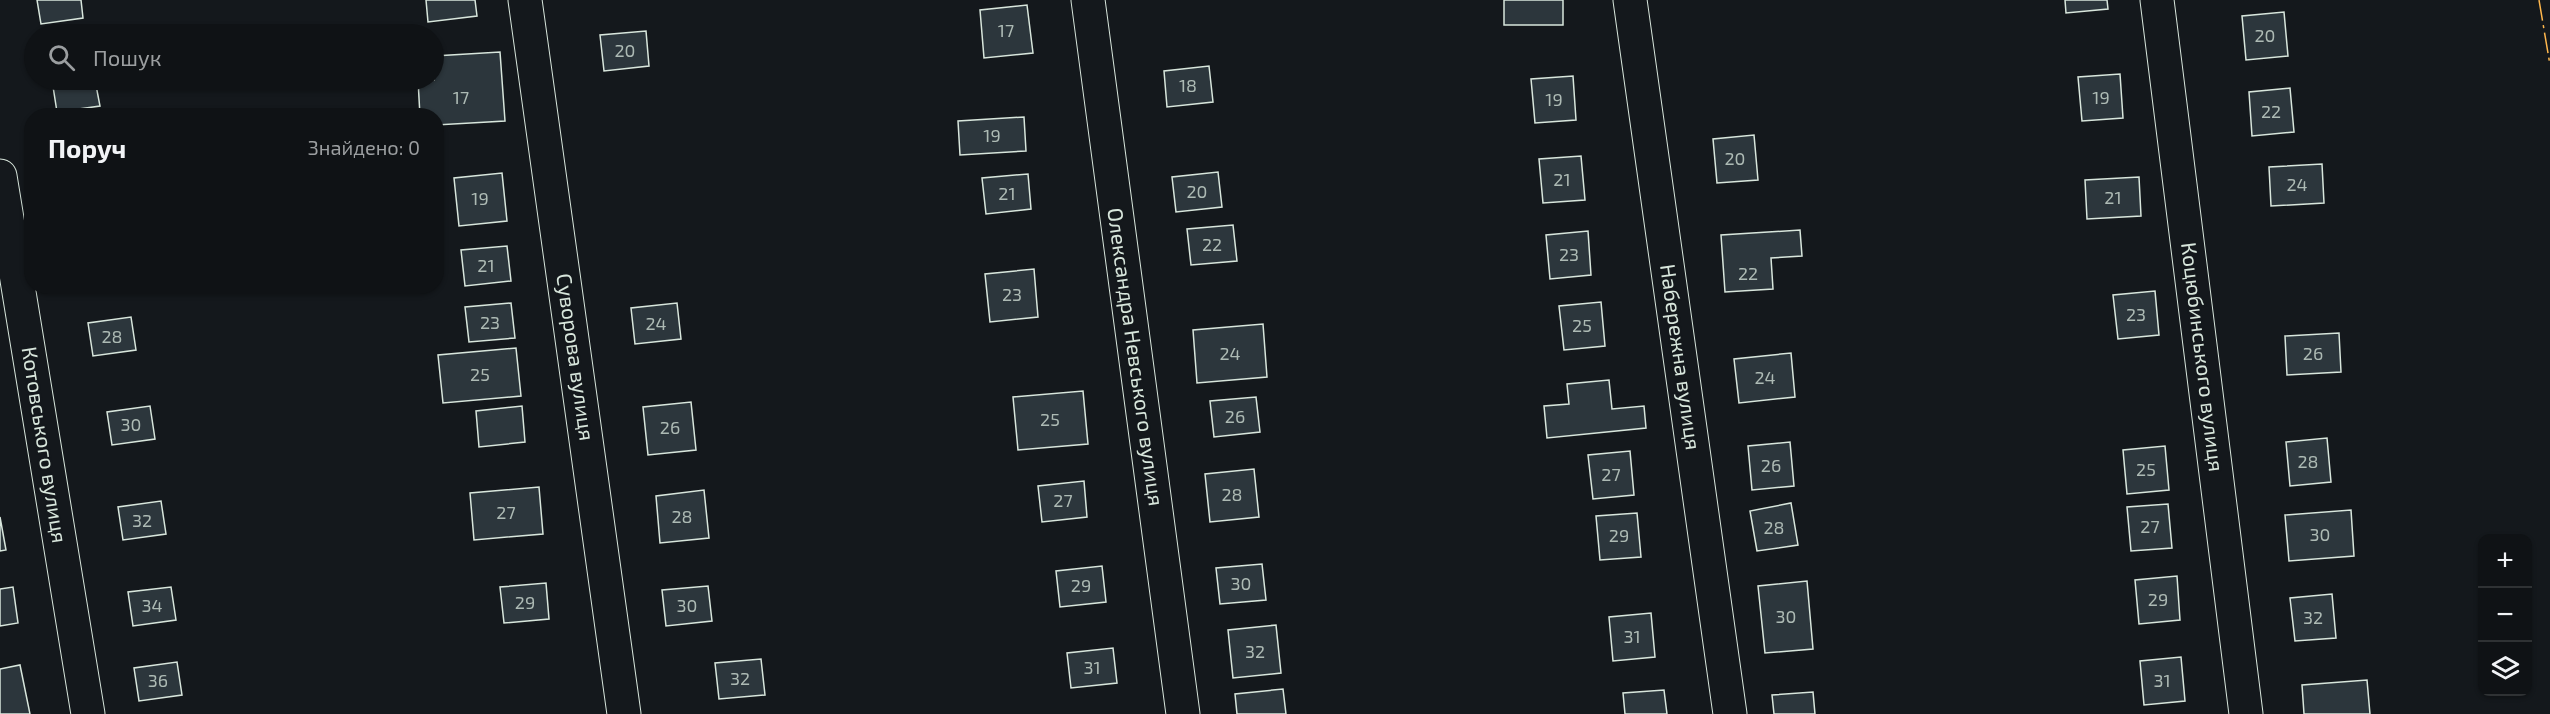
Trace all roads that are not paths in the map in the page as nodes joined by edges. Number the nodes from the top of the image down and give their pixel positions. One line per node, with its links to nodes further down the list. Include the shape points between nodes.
1 (525, 0): 7 (street, Суворова вулиця)
2 (1088, 0): 8 (street, Олександра Невського вулиця)
3 (1630, 0): 9 (street, Набережна вулиця)
4 (2157, 0): 10 (street, Коцюбинського вулиця)
5 (0, 176): 6 (street, Котовського вулиця)
6 (88, 714)
7 (624, 714)
8 (1183, 714)
9 (1731, 714)
10 (2246, 714)

